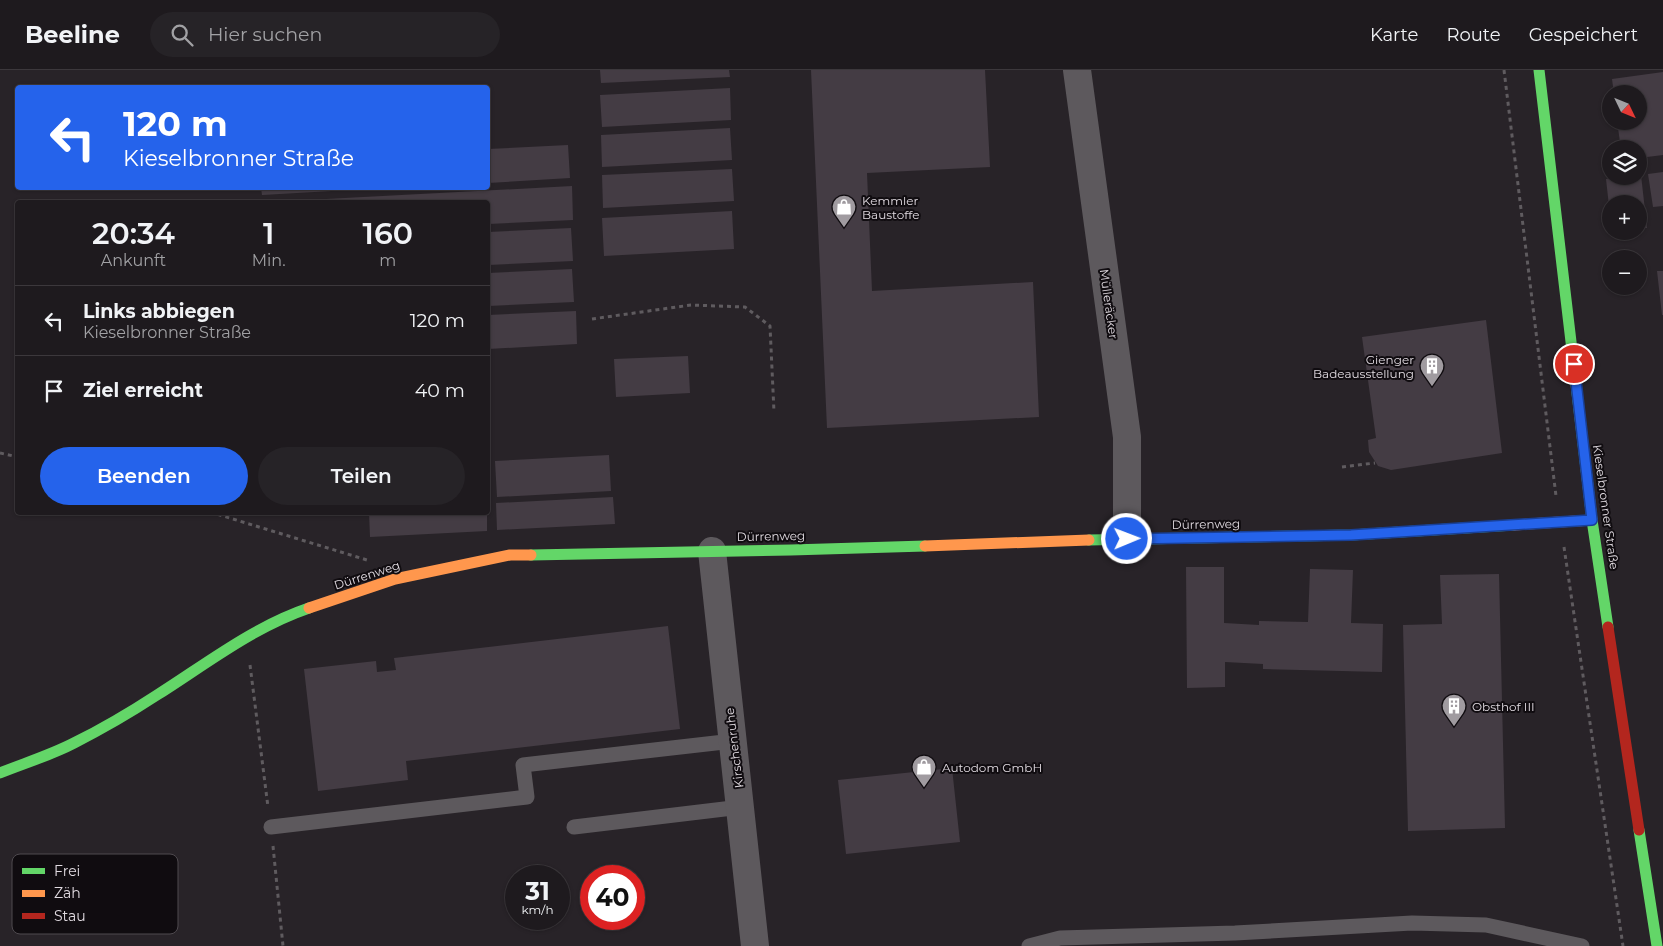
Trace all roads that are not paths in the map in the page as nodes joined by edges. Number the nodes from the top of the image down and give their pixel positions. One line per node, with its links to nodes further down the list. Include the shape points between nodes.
1 (1077, 70): 4 (street, Mülleräcker, via 1127,437)
2 (1539, 70): 3 (street, Kieselbronner Straße)
3 (1592, 520): 4 (street, Dürrenweg, via 1351,535); 11 (street, Kieselbronner Straße)
4 (1127, 539): 5 (street, Dürrenweg)
5 (712, 551): 6 (street, Kirschenruhe); 7 (street, Dürrenweg, via 510,555 391,581 295,613 242,640 157,695 82,738)
6 (733, 741): 8 (street, Kirschenruhe); 9 (lane, via 523,765 526,797)
7 (0, 773)
8 (741, 808): 10 (lane); 13 (street, Kirschenruhe)
9 (271, 827)
10 (574, 827)
11 (1654, 879): 16 (street, Kieselbronner Straße)
12 (1236, 940): 14 (lane, via 1060,938); 15 (lane, via 1412,923 1486,925)
13 (755, 946)
14 (1029, 946)
15 (1582, 946)
16 (1658, 946)

